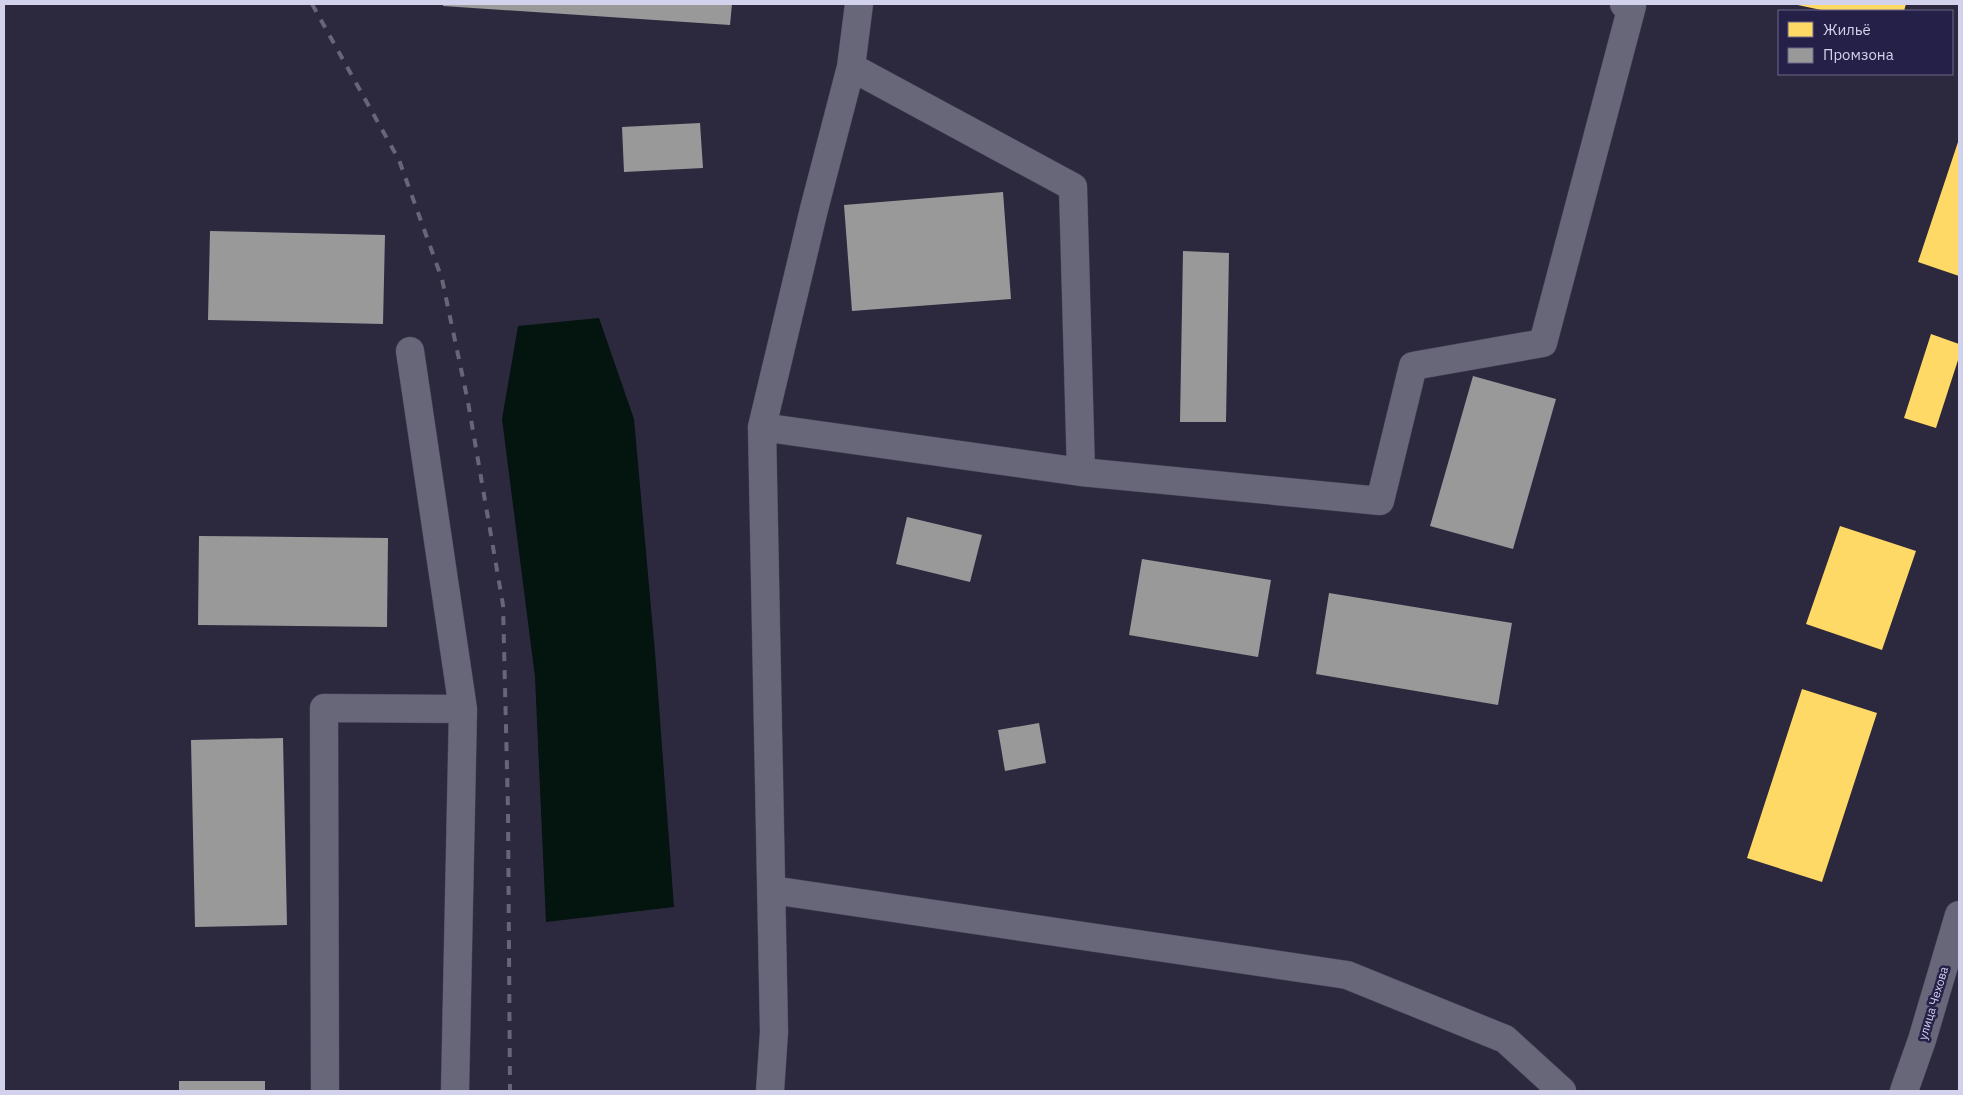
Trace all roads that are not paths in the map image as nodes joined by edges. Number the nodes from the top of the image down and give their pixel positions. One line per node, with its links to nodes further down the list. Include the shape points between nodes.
1 (859, 4): 3 (street)
2 (1624, 4): 6 (street, via 1632,6 1543,343 1413,366 1380,501)
3 (851, 66): 5 (street); 6 (street, via 1073,187)
4 (410, 351): 7 (street)
5 (762, 427): 6 (street); 8 (street)
6 (1081, 472)
7 (464, 709): 10 (street, via 324,708); 11 (street)
8 (772, 890): 12 (street, via 774,1032); 13 (street, via 1347,975 1505,1039)
9 (1959, 915): 14 (street, улица Чехова)
10 (325, 1091)
11 (455, 1091)
12 (770, 1091)
13 (1562, 1091)
14 (1904, 1091)

